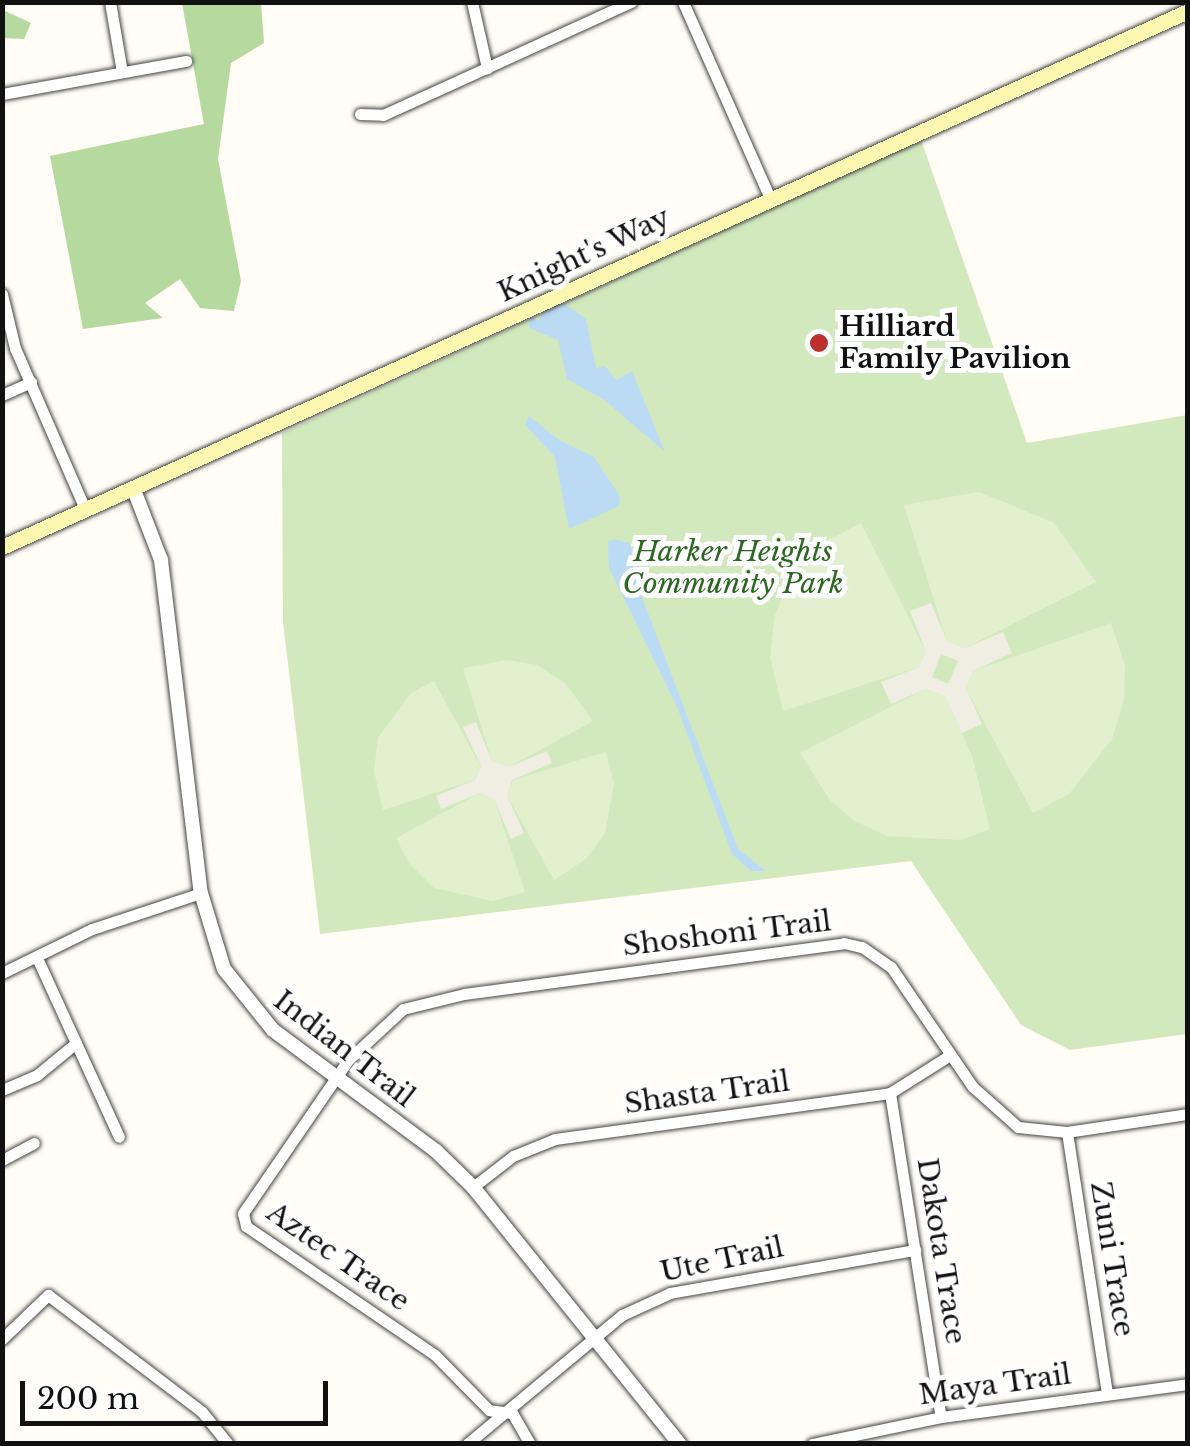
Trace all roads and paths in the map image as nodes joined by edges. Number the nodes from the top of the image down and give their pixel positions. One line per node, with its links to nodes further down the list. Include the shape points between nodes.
1 (110, 2): 8 (street)
2 (472, 2): 7 (street)
3 (683, 2): 11 (street)
4 (627, 3): 7 (street)
5 (1188, 11): 11 (main road, Knight's Way)
6 (186, 61): 8 (street)
7 (487, 68): 10 (street, via 383,115)
8 (122, 72): 9 (street)
9 (2, 94)
10 (360, 114)
11 (769, 196): 15 (main road, Knight's Way)
12 (2, 294): 13 (street)
13 (30, 382): 14 (street); 16 (street)
14 (2, 395)
15 (134, 490): 16 (main road, Knight's Way); 18 (street, Indian Trail, via 161,560)
16 (85, 509): 17 (main road, Knight's Way)
17 (2, 547)
18 (201, 893): 19 (street, via 92,930); 23 (street, Indian Trail, via 214,948 236,988 273,1030)
19 (37, 958): 20 (street); 21 (street)
20 (2, 973)
21 (76, 1042): 24 (street, via 37,1075); 28 (street)
22 (950, 1055): 23 (street, Shoshoni Trail, via 891,967 862,946 832,943 425,1002 370,1034); 25 (street, Shasta Trail); 27 (street, Shoshoni Trail, via 1002,1118 1030,1130)
23 (338, 1077): 31 (street, Indian Trail); 37 (street, Aztec Trace, via 243,1213 246,1226 435,1355 488,1410)
24 (2, 1090)
25 (890, 1094): 31 (street, Shasta Trail, via 555,1139 514,1156); 32 (street, Dakota Trace)
26 (1188, 1114): 27 (street, Shoshoni Trail)
27 (1068, 1132): 36 (street, Zuni Trace)
28 (119, 1137)
29 (34, 1143): 30 (street)
30 (2, 1160)
31 (473, 1187): 34 (street, Indian Trail)
32 (915, 1250): 34 (street, Ute Trail, via 670,1293 622,1314); 38 (street, Dakota Trace)
33 (2, 1339): 39 (street, via 48,1295 202,1412)
34 (593, 1339): 37 (street, Ute Trail); 42 (street, Indian Trail)
35 (1188, 1384): 36 (street, Maya Trail)
36 (1107, 1394): 38 (street, Maya Trail)
37 (512, 1413): 40 (street, Ute Trail); 41 (street)
38 (941, 1417): 43 (street, Maya Trail)
39 (228, 1444)
40 (468, 1444)
41 (530, 1444)
42 (680, 1444)
43 (812, 1444)

